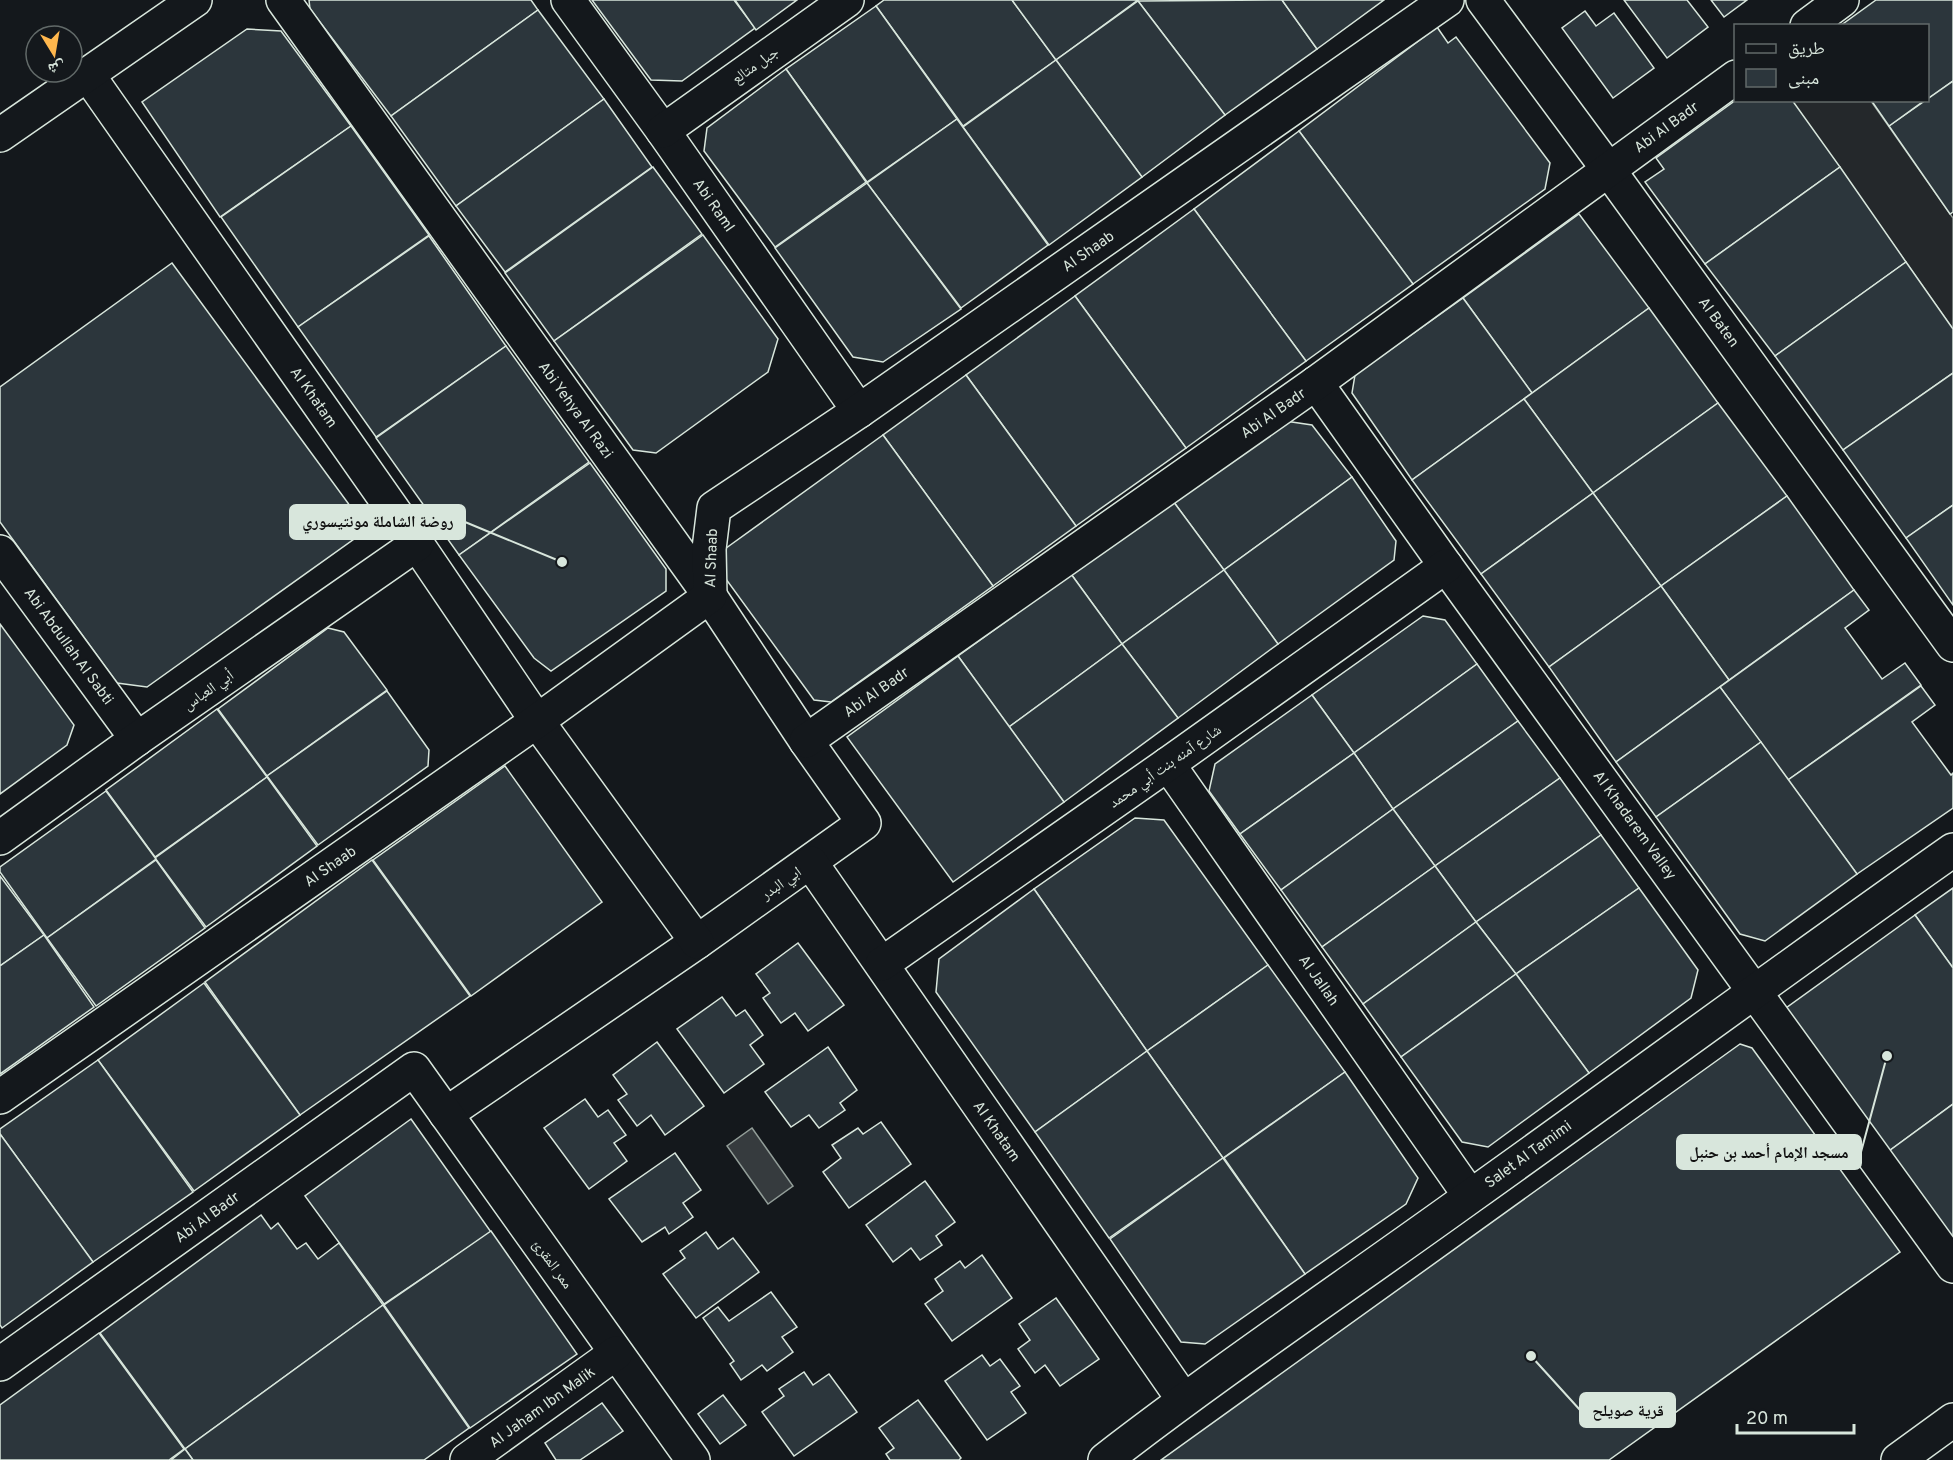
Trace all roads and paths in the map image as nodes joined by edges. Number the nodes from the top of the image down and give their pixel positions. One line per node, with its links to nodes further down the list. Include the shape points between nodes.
1 (195, 0): 9 (street)
2 (283, 0): 19 (street, Abi Yehya Al Razi)
3 (568, 0): 11 (street, Abi Raml)
4 (847, 0): 11 (street, جبل متالع)
5 (1447, 0): 15 (street, Al Shaab)
6 (1483, 0): 13 (street, Al Baten)
7 (1842, 0): 8 (street)
8 (1810, 24)
9 (88, 75): 12 (street); 16 (street, Al Khatam)
10 (1734, 78): 13 (street, Abi Al Badr)
11 (663, 131): 15 (street, Abi Raml)
12 (0, 135)
13 (1608, 169): 14 (street, Abi Al Badr); 20 (street, Al Baten)
14 (1316, 383): 18 (street, Al Khadarem Valley); 23 (street, Abi Al Badr)
15 (859, 411): 19 (street, Al Shaab, via 714,508 709,549)
16 (417, 544): 21 (street, Al Khatam); 22 (street, أبي العباس)
17 (0, 552): 22 (street, Abi Abdullah Al Sabti)
18 (1446, 566): 24 (street, شارع آمنه بنت أبي محمد); 31 (street, Al Khadarem Valley)
19 (710, 596): 21 (street, Al Shaab); 23 (street, Abi Yehya Al Razi)
20 (1953, 645)
21 (537, 721): 29 (street, Al Khatam); 33 (street, Al Shaab)
22 (137, 739): 26 (street, أبي العباس)
23 (806, 741): 25 (street, Abi Yehya Al Razi)
24 (1168, 764): 30 (street, شارع آمنه بنت أبي محمد); 35 (street, Al Jallah)
25 (864, 823): 28 (street, ابي البدر)
26 (0, 838)
27 (1953, 850): 31 (street, Salet Al Tamimi)
28 (811, 863): 29 (street, ابي البدر); 30 (street, Al Khatam)
29 (697, 942): 34 (street)
30 (882, 964): 39 (street, Al Khatam)
31 (1755, 990): 35 (street, Salet Al Tamimi); 36 (street, Al Khadarem Valley)
32 (414, 1069): 34 (street, ممر المقرئ); 38 (street, Abi Al Badr)
33 (0, 1097)
34 (446, 1114): 37 (street, ممر المقرئ)
35 (1470, 1196): 39 (street, Salet Al Tamimi)
36 (1953, 1266)
37 (616, 1353): 41 (street, Al Jaham Ibn Malik); 42 (street, ممر المقرئ)
38 (0, 1365)
39 (1183, 1399): 43 (street, Salet Al Tamimi)
40 (1953, 1420): 44 (street)
41 (467, 1460)
42 (693, 1460)
43 (1105, 1460)
44 (1898, 1460)

